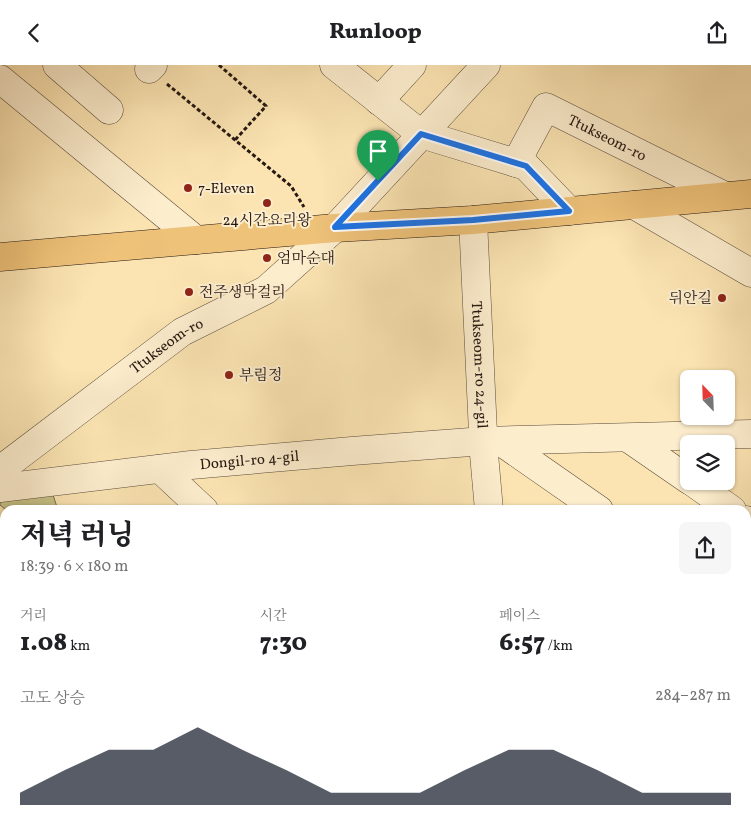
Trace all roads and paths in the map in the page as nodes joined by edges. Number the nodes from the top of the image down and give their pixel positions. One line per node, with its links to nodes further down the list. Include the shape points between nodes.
1 (57, 65): 9 (street)
2 (219, 65): 11 (path, via 266,106)
3 (334, 65): 8 (street)
4 (412, 65): 8 (street)
5 (486, 65): 10 (street)
6 (151, 67): 11 (path)
7 (0, 79): 18 (street)
8 (379, 101): 10 (street)
9 (109, 110)
10 (421, 134): 12 (street); 17 (street)
11 (235, 140): 17 (path, via 291,186)
12 (516, 163): 13 (street, Ttukseom-ro, via 546,107); 15 (street, via 526,166)
13 (738, 195): 14 (main road, Ttukseom-ro)
14 (634, 205): 15 (main road, Ttukseom-ro); 20 (street)
15 (569, 211): 16 (main road, Ttukseom-ro)
16 (473, 220): 17 (main road, Ttukseom-ro); 23 (street, Ttukseom-ro 24-gil)
17 (326, 228): 18 (main road, Ttukseom-ro); 25 (street, Ttukseom-ro, via 266,290 182,332)
18 (196, 240): 19 (main road, Ttukseom-ro)
19 (0, 257)
20 (751, 273)
21 (751, 434): 22 (street, Dongil-ro 4-gil)
22 (628, 438): 23 (street, Dongil-ro 4-gil); 26 (street)
23 (492, 441): 24 (street, Dongil-ro 4-gil); 30 (street, Ttukseom-ro 24-gil); 31 (street)
24 (160, 469): 27 (street, Dongil-ro 4-gil); 29 (street)
25 (0, 470)
26 (680, 474)
27 (0, 488)
28 (703, 490): 32 (street)
29 (199, 505)
30 (489, 505)
31 (591, 505)
32 (725, 505)

